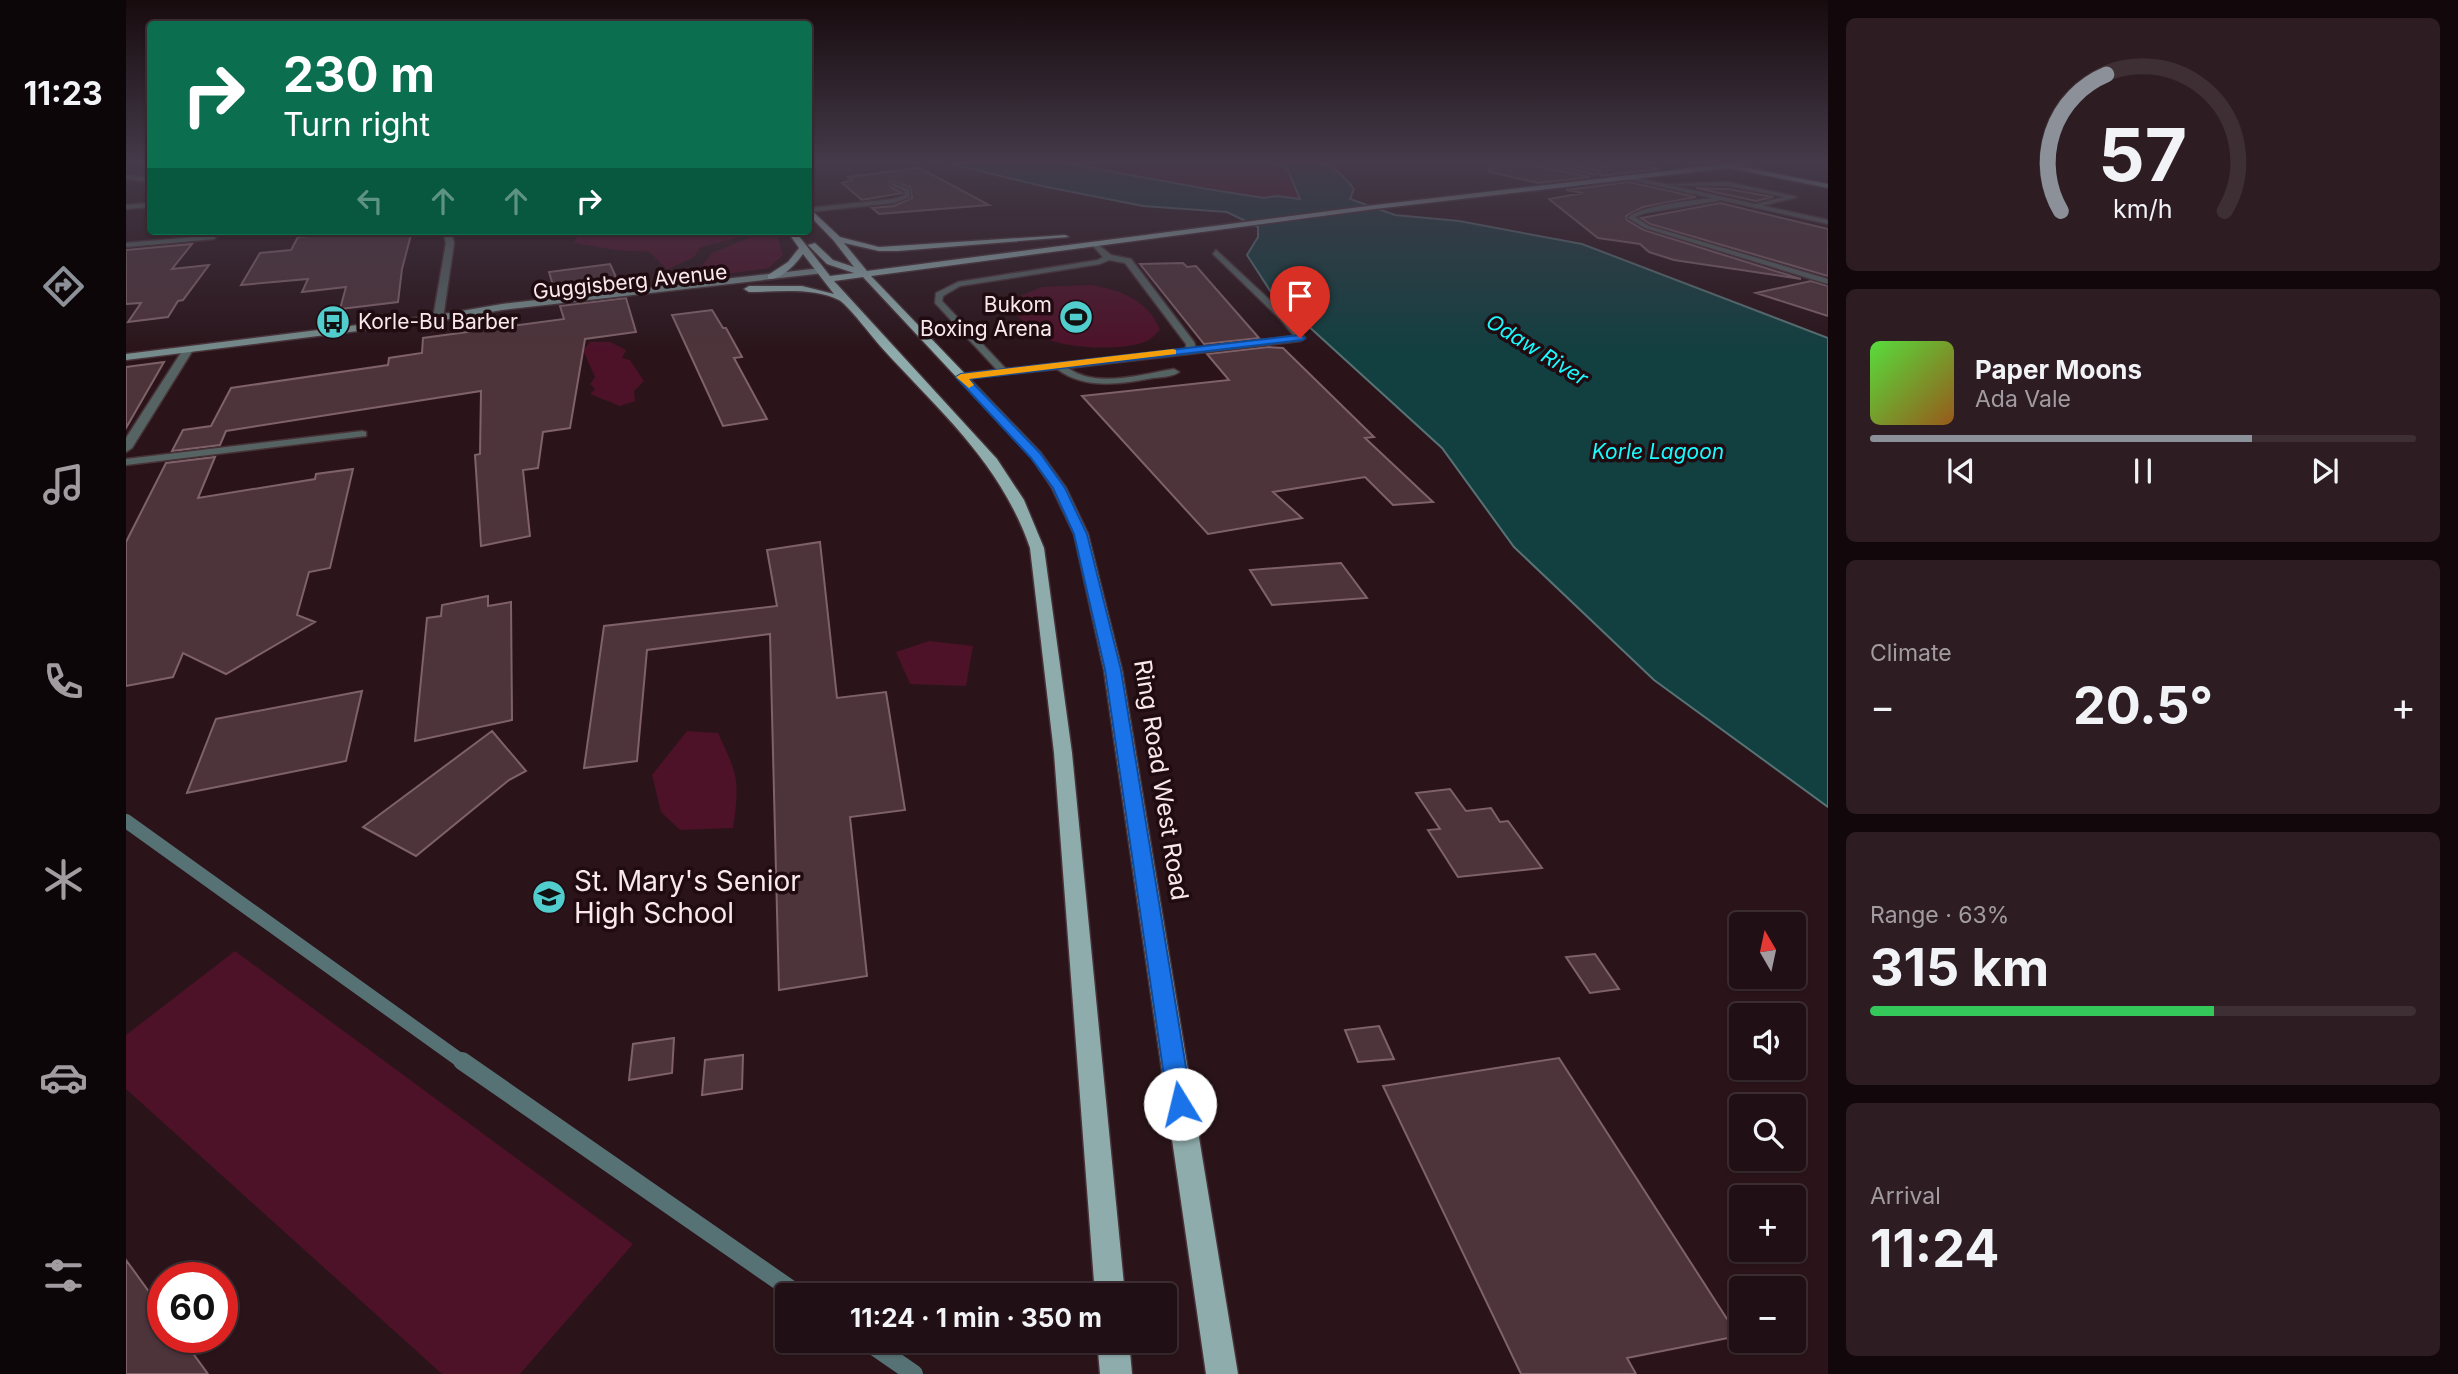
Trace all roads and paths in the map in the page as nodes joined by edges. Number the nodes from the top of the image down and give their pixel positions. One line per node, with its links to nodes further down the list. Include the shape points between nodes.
1 (824, 225): 10 (main road, Ring Road West Road)
2 (1239, 225): 11 (main road, Guggisberg Avenue)
3 (1644, 225): 21 (lane)
4 (158, 235): 9 (lane)
5 (448, 235): 25 (street)
6 (794, 235): 13 (main road)
7 (804, 235): 16 (main road, via 822,256)
8 (214, 237): 12 (lane)
9 (126, 238)
10 (837, 239): 18 (main road, Ring Road West Road); 18 (main road, Guggisberg Avenue, via 898,249 1077,236)
11 (1095, 244): 15 (lane); 17 (main road, Guggisberg Avenue)
12 (126, 245)
13 (803, 248): 19 (main road); 20 (main road, via 791,264)
14 (1216, 252): 27 (lane, via 1300,338)
15 (1108, 257): 27 (lane, via 1128,261 1191,344); 30 (lane, via 1088,265 958,284 939,295 946,310)
16 (843, 268): 18 (main road); 19 (main road, Guggisberg Avenue)
17 (915, 268): 18 (main road, Guggisberg Avenue); 23 (main road, via 898,278)
18 (861, 270): 19 (main road, Guggisberg Avenue); 23 (main road, Ring Road West Road)
19 (825, 275): 20 (main road, Guggisberg Avenue); 22 (main road, Guggisberg Avenue); 24 (main road)
20 (771, 277): 25 (main road, Guggisberg Avenue)
21 (1828, 282)
22 (749, 289): 24 (main road, via 802,289); 25 (main road, Guggisberg Avenue)
23 (887, 297): 32 (main road, Ring Road West Road)
24 (847, 299): 36 (main road, via 988,455 1015,492 1037,548 1063,753)
25 (438, 318): 26 (main road, Guggisberg Avenue)
26 (188, 349): 28 (main road, Guggisberg Avenue); 34 (street)
27 (1191, 351): 29 (lane)
28 (126, 357)
29 (1058, 365): 30 (lane); 31 (lane, via 1086,380)
30 (1003, 371): 32 (lane)
31 (1174, 372)
32 (961, 377): 39 (main road, Ring Road West Road, via 1035,455 1059,488 1081,534 1113,670)
33 (362, 433): 35 (lane)
34 (126, 448)
35 (126, 462)
36 (1109, 1283)
37 (1115, 1353): 38 (main road)
38 (1116, 1374)
39 (1222, 1374)

